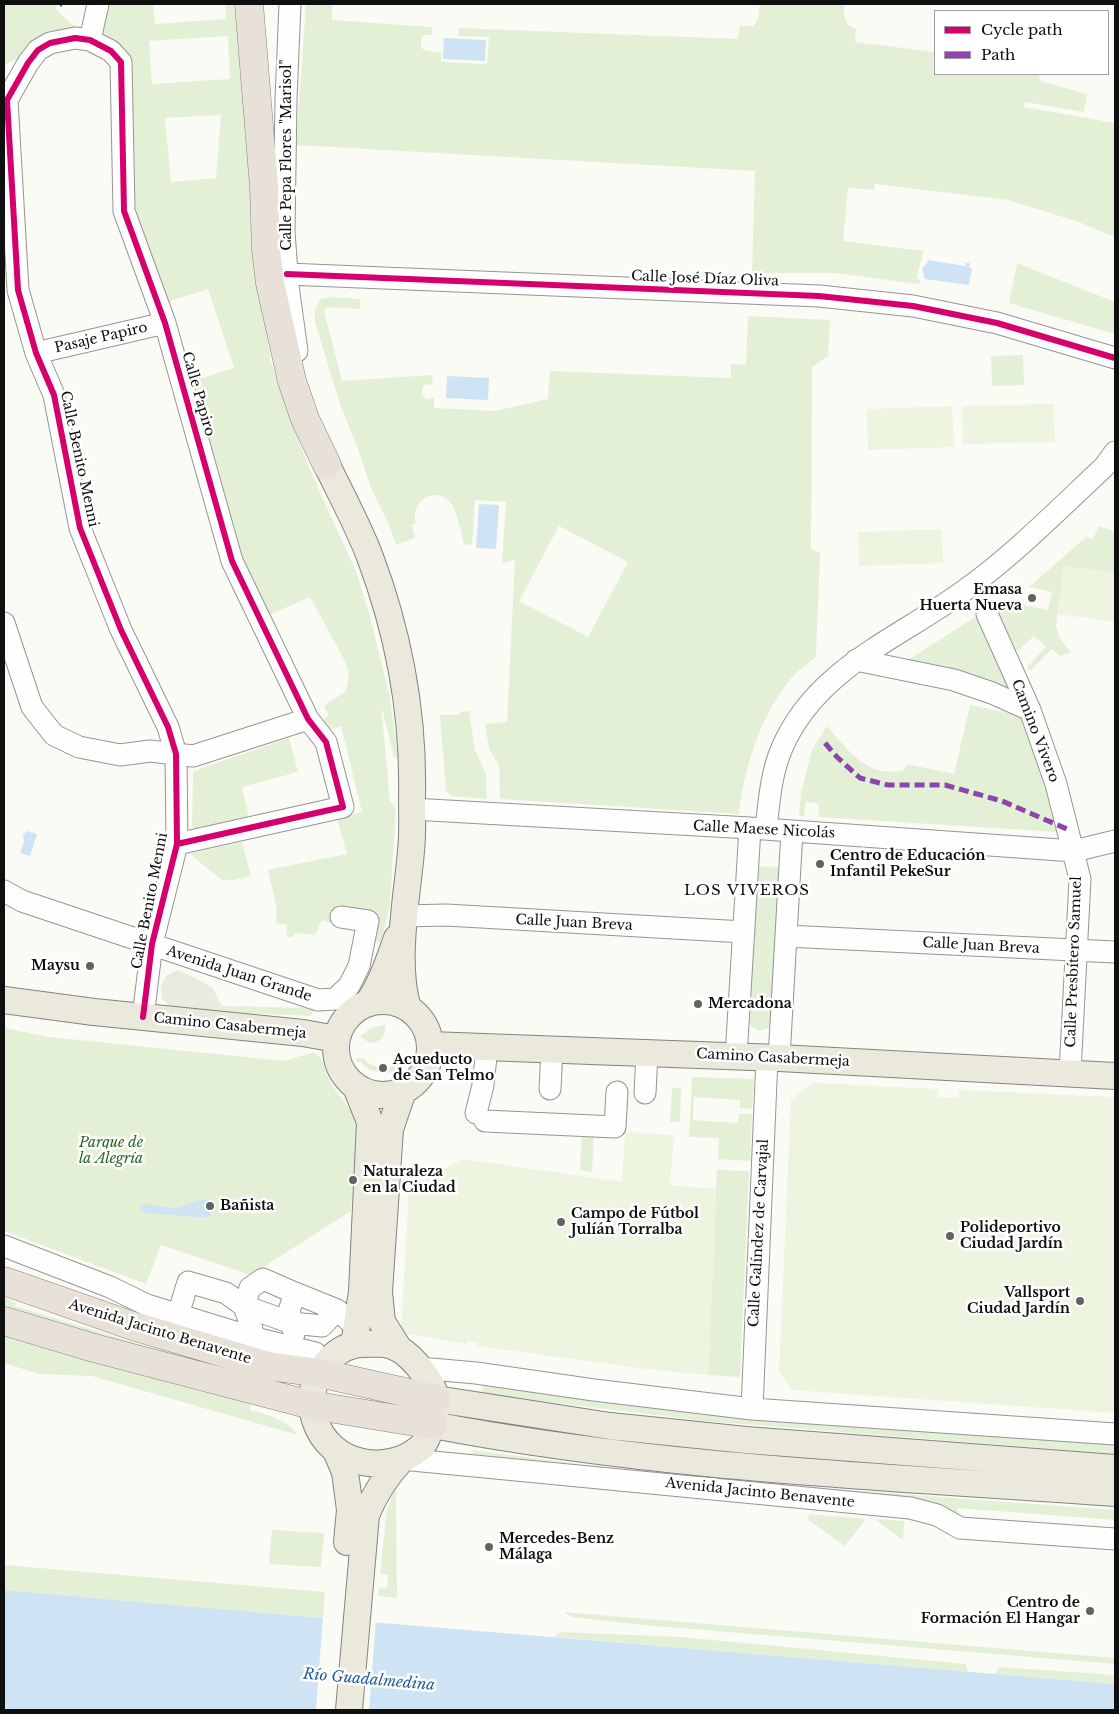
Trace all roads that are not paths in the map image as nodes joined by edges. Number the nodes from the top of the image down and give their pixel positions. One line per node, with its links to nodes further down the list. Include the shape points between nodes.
1 (98, 4): 5 (street)
2 (249, 4): 8 (highway, via 266,250)
3 (264, 4): 8 (highway)
4 (290, 4): 8 (street, Calle Pepa Flores "Marisol", via 284,232)
5 (90, 40): 6 (street, Calle Benito Menni, via 110,51); 7 (street, Calle Benito Menni, via 75,38 50,42 38,50)
6 (120, 62): 9 (street, Calle Papiro, via 124,211)
7 (5, 99): 10 (street, Calle Benito Menni, via 18,290)
8 (279, 278): 11 (street, Calle José Díaz Oliva, via 838,298 913,306 987,321); 14 (highway, via 292,381 305,419)
9 (165, 323): 10 (street, Pasaje Papiro); 20 (street, Calle Papiro, via 232,561)
10 (36, 353): 21 (street, Calle Benito Menni, via 54,395 80,528 121,630 168,727)
11 (1115, 358)
12 (1115, 436): 15 (street)
13 (1115, 452): 15 (street)
14 (327, 465): 22 (main road, via 369,555 397,643 412,757)
15 (1050, 518): 18 (street, via 965,590)
16 (987, 614): 19 (street, Camino Vivero)
17 (4, 623): 21 (street, via 32,707 54,735 79,747 120,755 150,751)
18 (856, 660): 19 (street, via 954,680); 23 (street, via 823,687 802,712 782,748)
19 (1030, 710): 27 (street, Camino Vivero, via 1056,784)
20 (308, 719): 21 (street, via 193,756); 26 (street, Calle Papiro, via 326,742 343,807)
21 (176, 754): 26 (street, Calle Benito Menni)
22 (412, 809): 23 (street, Calle Maese Nicolás); 29 (main road)
23 (758, 829): 24 (street, Calle Maese Nicolás); 31 (street)
24 (792, 831): 27 (street, Calle Maese Nicolás); 32 (street, Calle Galíndez de Carvajal)
25 (1115, 841): 27 (street, Calle Maese Nicolás)
26 (177, 844): 33 (street, Calle Benito Menni)
27 (1074, 851): 34 (street, Calle Presbítero Samuel, via 1080,878)
28 (4, 891): 33 (street, Avenida Juan Grande, via 22,901)
29 (404, 916): 31 (street, Calle Juan Breva, via 446,915); 37 (main road, via 384,972); 38 (main road, via 403,984)
30 (341, 917): 33 (street, Avenida Juan Grande, via 368,921 359,966 349,986 335,999 318,1000)
31 (744, 932): 45 (street)
32 (786, 936): 34 (street, Calle Juan Breva); 46 (street, Calle Galíndez de Carvajal)
33 (152, 944): 39 (street, Calle Benito Menni)
34 (1076, 950): 35 (street, Calle Juan Breva); 47 (street, Calle Presbítero Samuel)
35 (1115, 952)
36 (4, 1000): 39 (main road, Camino Casabermeja)
37 (368, 1003): 38 (main road, via 385,1000); 40 (main road, via 350,1014)
38 (408, 1008): 41 (main road, via 423,1024)
39 (143, 1017): 40 (main road, Camino Casabermeja)
40 (336, 1039): 49 (main road, via 338,1062 345,1077)
41 (430, 1044): 42 (main road, Camino Casabermeja); 51 (main road, via 428,1064 416,1082)
42 (487, 1047): 43 (main road, Camino Casabermeja); 52 (street, via 481,1117 615,1127)
43 (552, 1048): 44 (main road, Camino Casabermeja); 50 (street)
44 (647, 1053): 45 (main road, Camino Casabermeja); 53 (street)
45 (736, 1057): 46 (main road, Camino Casabermeja)
46 (773, 1058): 47 (main road, Camino Casabermeja); 68 (street, Calle Galíndez de Carvajal)
47 (1070, 1073): 48 (main road, Camino Casabermeja)
48 (1115, 1076)
49 (356, 1087): 51 (main road, via 381,1096); 61 (main road, via 370,1122 362,1291)
50 (550, 1089)
51 (403, 1091): 64 (main road, via 390,1129 379,1292 382,1322)
52 (617, 1092)
53 (645, 1093)
54 (4, 1246): 58 (street, Avenida Jacinto Benavente)
55 (4, 1281): 66 (highway, Avenida Jacinto Benavente, via 133,1326 259,1363)
56 (295, 1293): 57 (street, via 263,1279 250,1288); 60 (street, via 288,1310); 61 (street)
57 (244, 1306): 58 (street, via 226,1293 188,1282); 60 (street); 62 (street, via 252,1329)
58 (178, 1316): 62 (street, Avenida Jacinto Benavente)
59 (4, 1321): 67 (highway, Avenida Jacinto Benavente)
60 (292, 1323): 61 (street); 63 (street)
61 (349, 1327): 64 (main road, Avenida Jacinto Benavente); 66 (main road, Avenida Jacinto Benavente, via 337,1353)
62 (251, 1337): 63 (street, Avenida Jacinto Benavente)
63 (301, 1349): 66 (street, Avenida Jacinto Benavente, via 315,1353)
64 (399, 1349): 65 (main road)
65 (420, 1368): 68 (street, via 476,1372 594,1390); 69 (main road)
66 (319, 1374): 67 (main road, Avenida Jacinto Benavente, via 312,1390); 69 (highway, Avenida Jacinto Benavente)
67 (311, 1405): 69 (highway, Avenida Jacinto Benavente); 71 (main road, Avenida Jacinto Benavente, via 320,1434)
68 (752, 1408): 70 (street)
69 (434, 1412): 72 (main road, Avenida Jacinto Benavente, via 423,1446); 73 (main road, Avenida Jacinto Benavente); 74 (main road, Avenida Jacinto Benavente, via 467,1431 605,1451 746,1466)
70 (1115, 1434)
71 (337, 1453): 72 (main road, Avenida Jacinto Benavente, via 368,1463); 76 (main road, via 345,1472 350,1510)
72 (402, 1459): 75 (street, Avenida Jacinto Benavente, via 910,1508 937,1515 960,1528); 76 (main road, via 375,1493 366,1515)
73 (1115, 1468)
74 (1115, 1493)
75 (1115, 1539)
76 (350, 1594): 77 (main road); 78 (main road)
77 (333, 1710)
78 (349, 1710)

